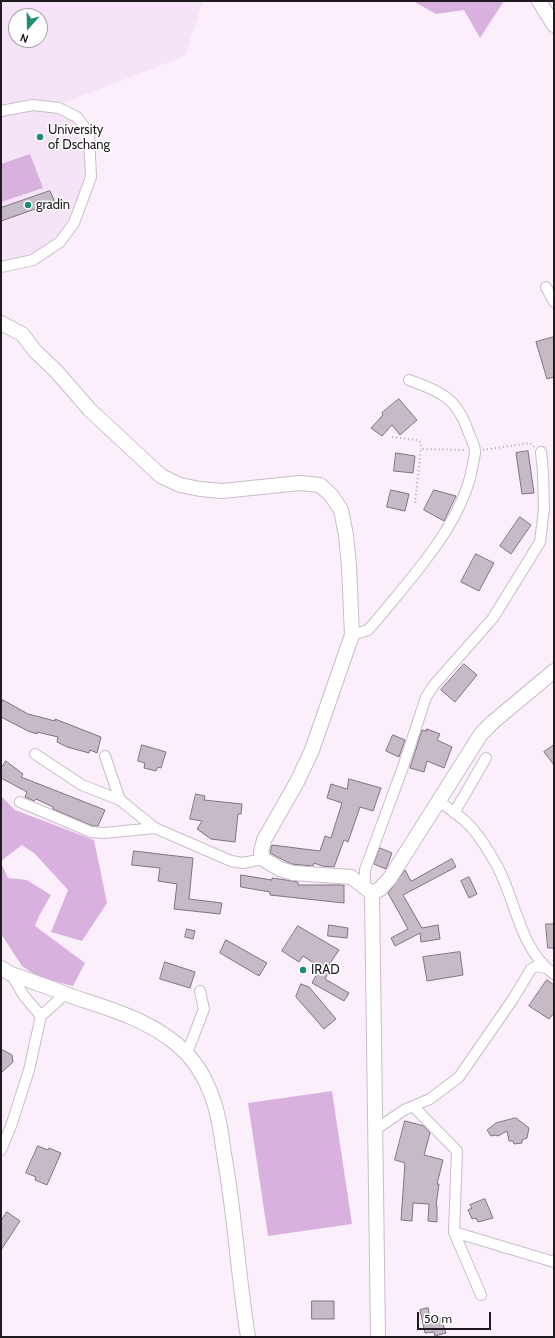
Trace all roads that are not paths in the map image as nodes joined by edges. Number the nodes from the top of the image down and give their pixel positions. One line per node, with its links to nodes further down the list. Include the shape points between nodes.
1 (539, 1): 2 (street)
2 (554, 25)
3 (1, 111): 4 (street, via 33,105 58,108 77,117 89,133 91,177 74,223 60,242 33,260)
4 (1, 267)
5 (546, 287): 6 (street)
6 (554, 302)
7 (1, 322): 10 (street, via 22,334 90,410 161,476 180,485 200,489 222,491 300,483 320,486 331,495 341,510 346,535 350,566)
8 (409, 380): 10 (street, via 437,389 455,405 475,450 469,482 459,510 444,536 368,630)
9 (541, 452): 21 (street, via 544,509 540,542 492,618 434,685 426,698 365,870)
10 (352, 635): 20 (street, via 312,750 298,782 264,840 261,852)
11 (554, 671): 16 (street, via 481,734)
12 (34, 754): 15 (street, via 82,785)
13 (105, 756): 15 (street)
14 (486, 758): 18 (street)
15 (120, 800): 19 (street)
16 (439, 801): 18 (street); 21 (street, via 390,878 380,889)
17 (20, 802): 19 (street, via 91,832)
18 (454, 813): 23 (street, via 471,826 496,865 512,898 526,938)
19 (155, 828): 20 (street, via 231,861 243,863)
20 (263, 859): 21 (street, via 275,867 293,873 350,877)
21 (368, 890): 29 (street)
22 (6, 971): 25 (street); 26 (street)
23 (550, 971): 28 (street, via 537,966 531,969 459,1077 430,1099)
24 (200, 991): 27 (street, via 204,1009)
25 (65, 994): 26 (street); 27 (street, via 144,1023)
26 (41, 1016): 30 (street, via 29,1070)
27 (187, 1053): 34 (street, via 199,1070 214,1102 230,1184)
28 (414, 1106): 29 (street); 31 (street, via 458,1151)
29 (375, 1130): 35 (street)
30 (1, 1150)
31 (454, 1232): 32 (street); 33 (street)
32 (554, 1262)
33 (481, 1295)
34 (248, 1337)
35 (378, 1337)

